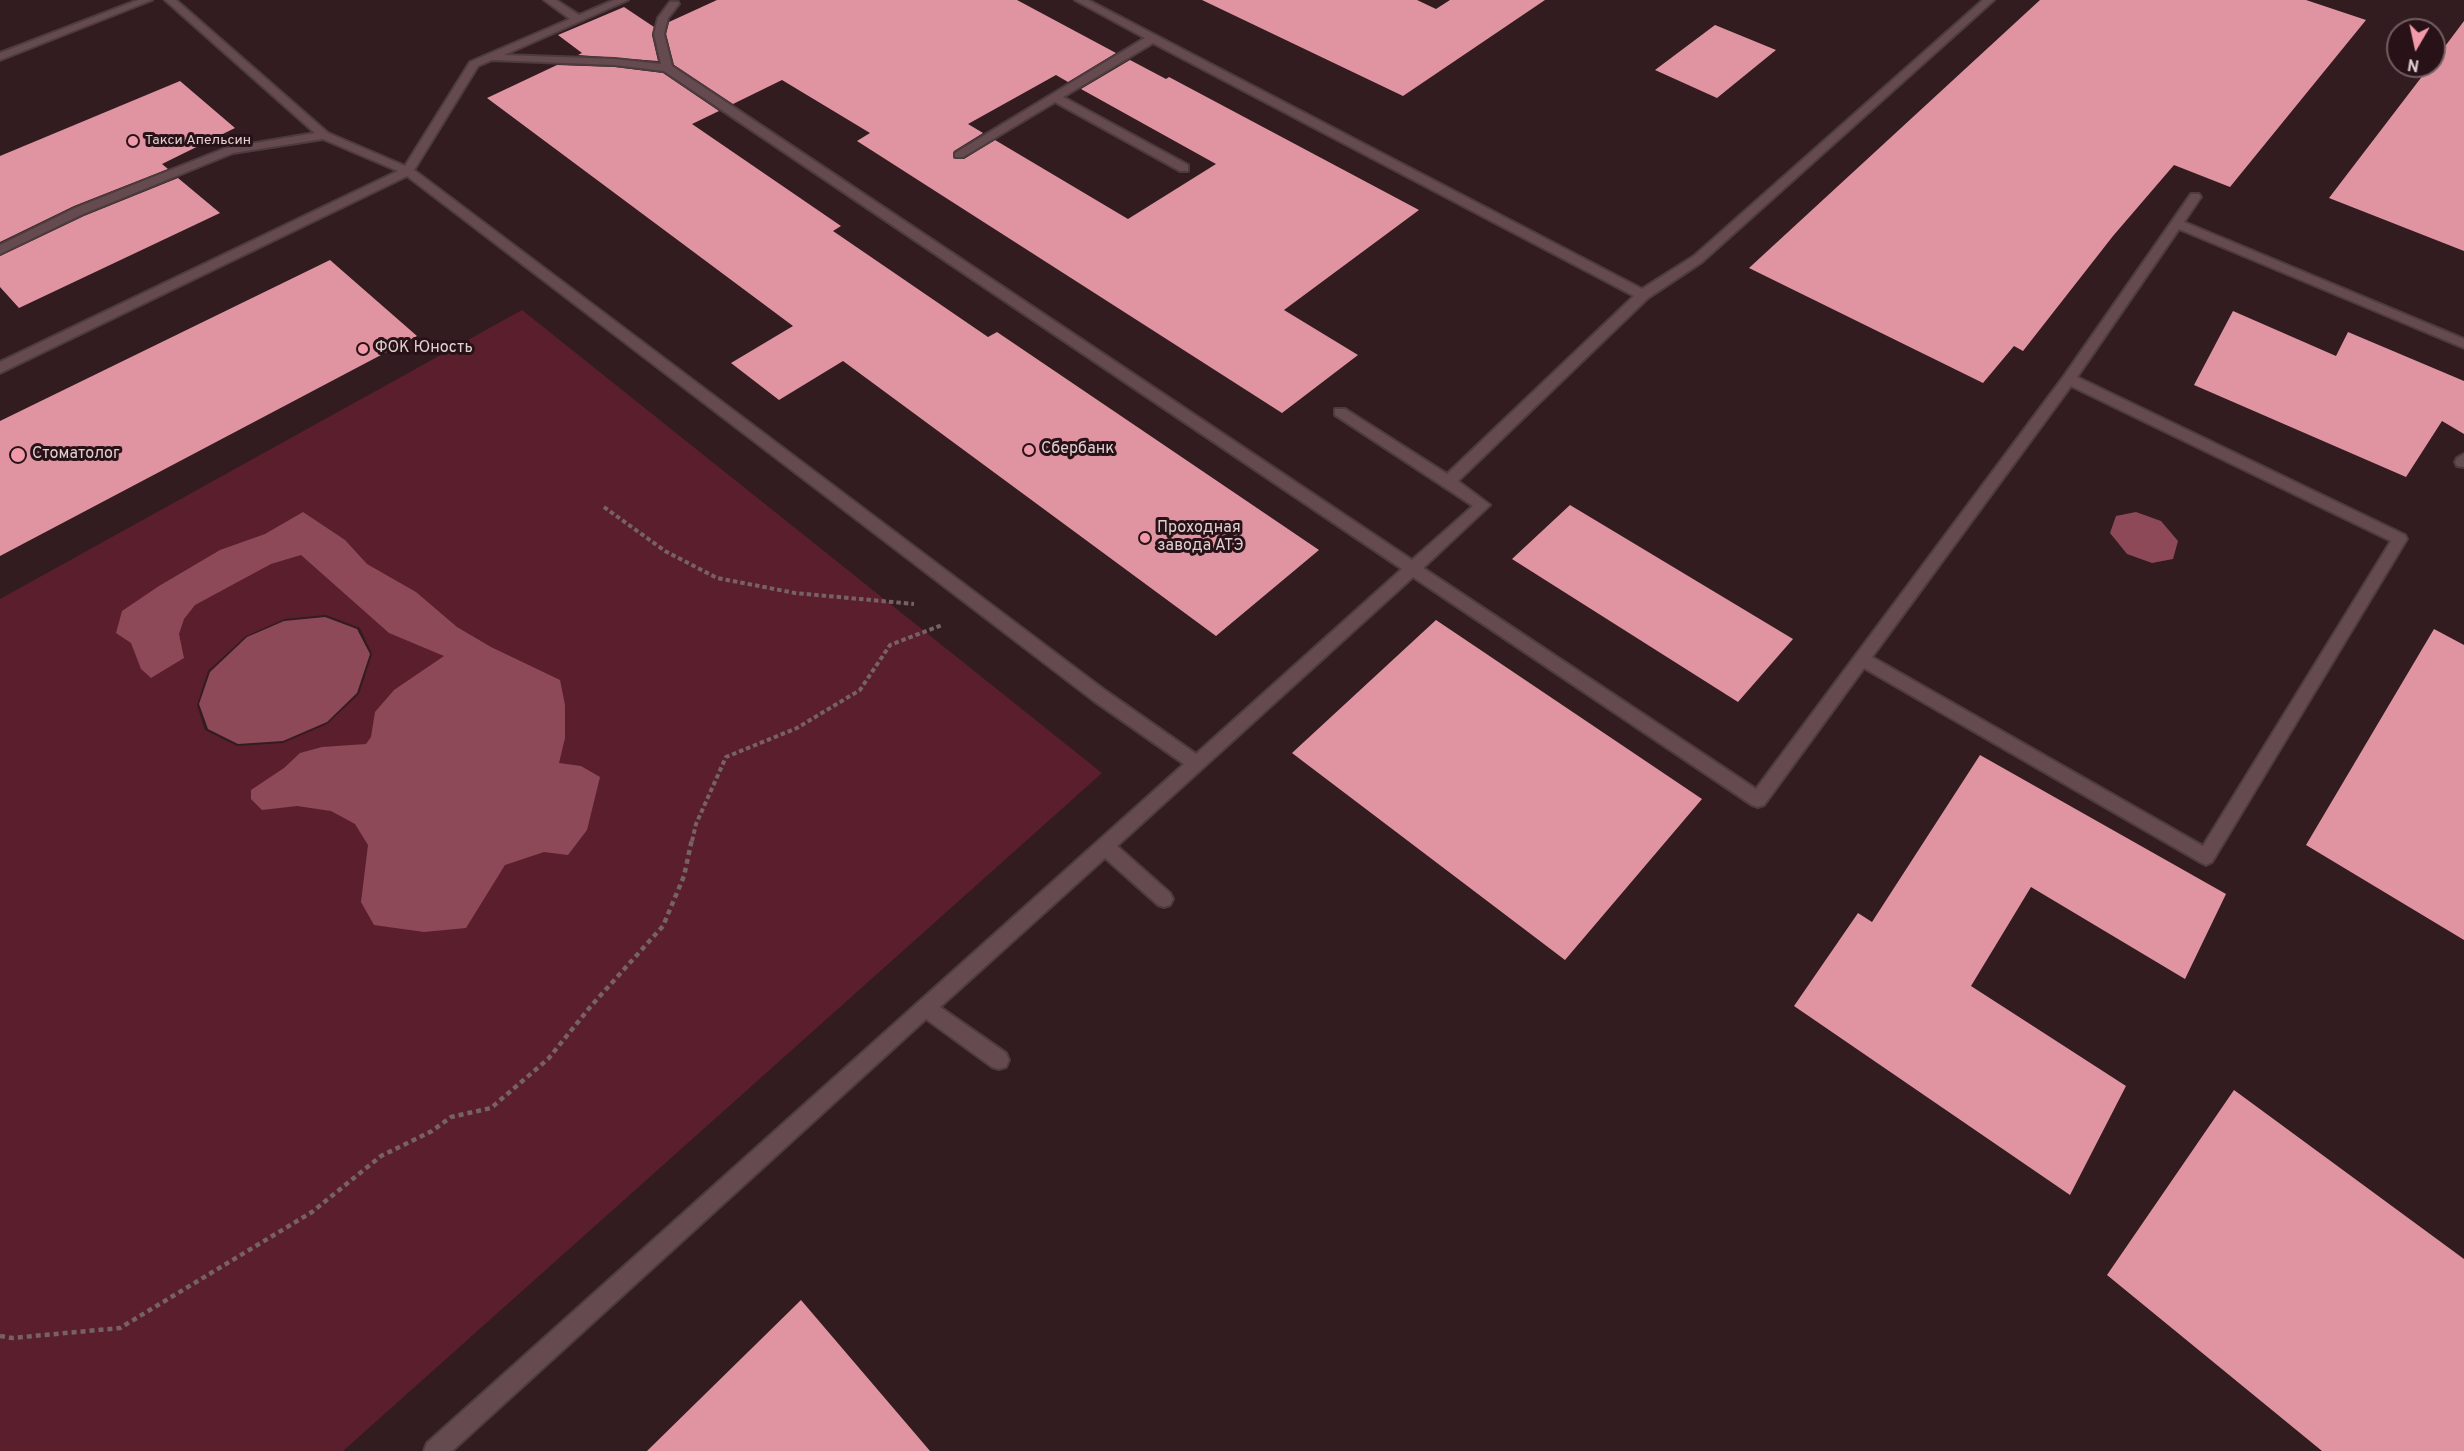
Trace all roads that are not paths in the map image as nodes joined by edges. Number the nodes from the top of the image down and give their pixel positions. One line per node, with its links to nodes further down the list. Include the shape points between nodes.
1 (147, 0): 10 (lane)
2 (170, 0): 14 (lane)
3 (549, 0): 8 (lane)
4 (623, 0): 8 (lane)
5 (1080, 0): 9 (lane)
6 (1989, 0): 21 (lane, via 1698,259)
7 (675, 2): 12 (lane, via 663,18 659,34)
8 (578, 19): 11 (lane)
9 (1153, 38): 13 (lane); 21 (lane)
10 (0, 57)
11 (488, 58): 12 (lane, via 615,62); 17 (lane, via 474,64)
12 (667, 68): 27 (lane)
13 (1055, 97): 15 (lane); 16 (lane)
14 (324, 135): 17 (lane); 20 (lane, via 230,150 79,211)
15 (959, 155)
16 (1185, 168)
17 (408, 171): 23 (lane); 29 (lane, via 1100,696)
18 (2195, 197): 19 (lane)
19 (2176, 223): 22 (lane); 24 (lane)
20 (0, 250)
21 (1643, 295): 26 (lane)
22 (2464, 344)
23 (2, 364)
24 (2069, 379): 28 (lane); 28 (lane, via 2400,538 2206,857)
25 (1340, 412): 26 (lane)
26 (1448, 482): 27 (lane, via 1483,506)
27 (1413, 569): 28 (lane, via 1758,800); 29 (lane)
28 (1862, 658)
29 (1197, 764): 30 (lane)
30 (1105, 848): 31 (lane); 32 (lane)
31 (1164, 899)
32 (926, 1008): 33 (lane); 34 (lane)
33 (999, 1060)
34 (435, 1451)

